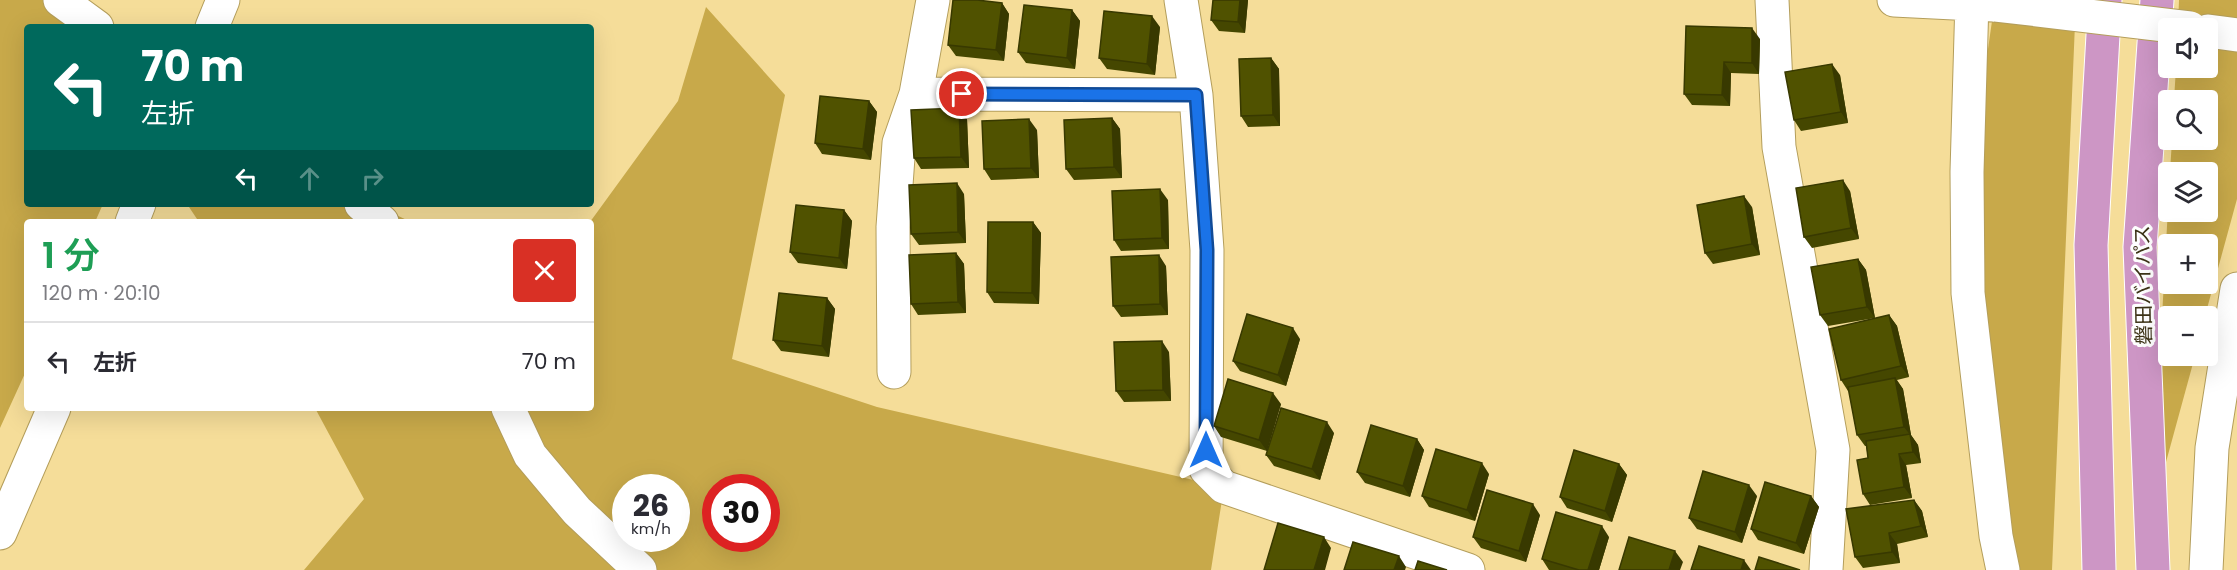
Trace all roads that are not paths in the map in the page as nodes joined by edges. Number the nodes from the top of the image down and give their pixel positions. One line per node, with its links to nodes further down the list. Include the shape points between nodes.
1 (60, 0): 10 (street)
2 (224, 0): 11 (street)
3 (933, 0): 13 (street)
4 (1182, 0): 14 (street)
5 (1772, 0): 24 (street, via 1779,147 1833,450)
6 (1894, 0): 9 (street)
7 (2105, 0): 26 (highway, via 2091,245)
8 (2157, 0): 27 (highway, 磐田バイパス, via 2140,247)
9 (1980, 3): 12 (street, bridge); 25 (street, via 1967,172 1968,293)
10 (93, 24)
11 (213, 24)
12 (2158, 24)
13 (916, 94): 14 (street); 18 (street, via 899,143 893,227)
14 (1196, 95): 23 (street, via 1207,250 1206,469 1224,486)
15 (364, 207): 16 (street)
16 (378, 219)
17 (2237, 289): 28 (street, via 2212,448)
18 (894, 372)
19 (53, 411): 21 (street)
20 (509, 411): 22 (street, via 530,455 577,511)
21 (0, 533)
22 (640, 570)
23 (1468, 570)
24 (1826, 570)
25 (2003, 570)
26 (2099, 570)
27 (2153, 570)
28 (2206, 570)

